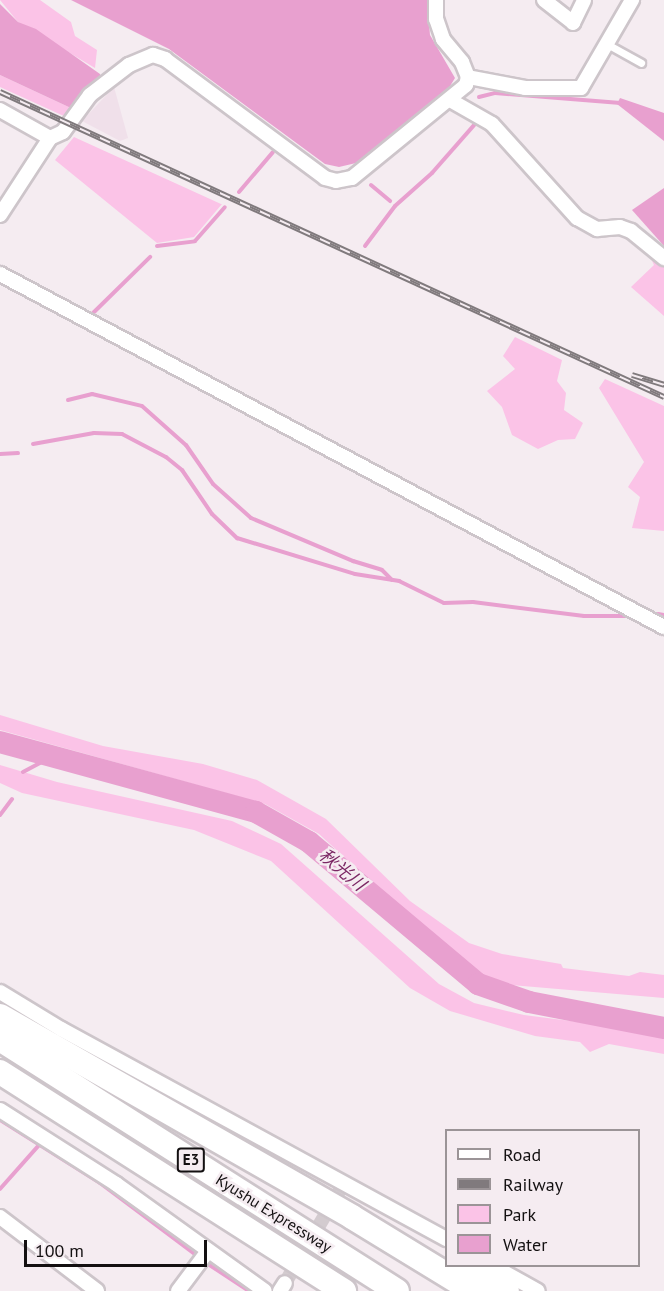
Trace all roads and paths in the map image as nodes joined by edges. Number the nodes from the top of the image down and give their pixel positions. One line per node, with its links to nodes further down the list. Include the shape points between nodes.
1 (436, 0): 7 (street, via 436,19 443,39)
2 (584, 0): 4 (street, via 573,23)
3 (632, 0): 5 (street)
4 (546, 1)
5 (607, 44): 6 (lane); 7 (street, via 581,88 525,88)
6 (641, 63)
7 (468, 77): 8 (street, via 466,85)
8 (450, 100): 10 (street, via 352,178 336,182 325,178 165,59 153,55 135,61 90,95 63,132); 12 (street, via 492,124 577,218 597,229 620,227 631,231)
9 (0, 110): 10 (street)
10 (50, 138): 11 (street)
11 (0, 215)
12 (664, 258)
13 (0, 274): 14 (street)
14 (664, 627)
15 (0, 992): 23 (street, via 342,1187)
16 (0, 1016): 20 (highway)
17 (0, 1039): 28 (highway, Kyushu Expressway / E3)
18 (0, 1072): 21 (highway, Kyushu Expressway / E3)
19 (0, 1110): 24 (street, via 116,1184)
20 (236, 1150): 25 (highway); 34 (highway)
21 (204, 1201): 32 (highway); 33 (highway, Kyushu Expressway / E3)
22 (0, 1217): 29 (street)
23 (445, 1238)
24 (208, 1251): 30 (street); 31 (street)
25 (445, 1258)
26 (462, 1267): 35 (highway)
27 (495, 1267): 36 (street)
28 (392, 1288)
29 (97, 1291)
30 (178, 1291)
31 (265, 1291)
32 (329, 1291)
33 (344, 1291)
34 (473, 1291)
35 (507, 1291)
36 (538, 1291)

